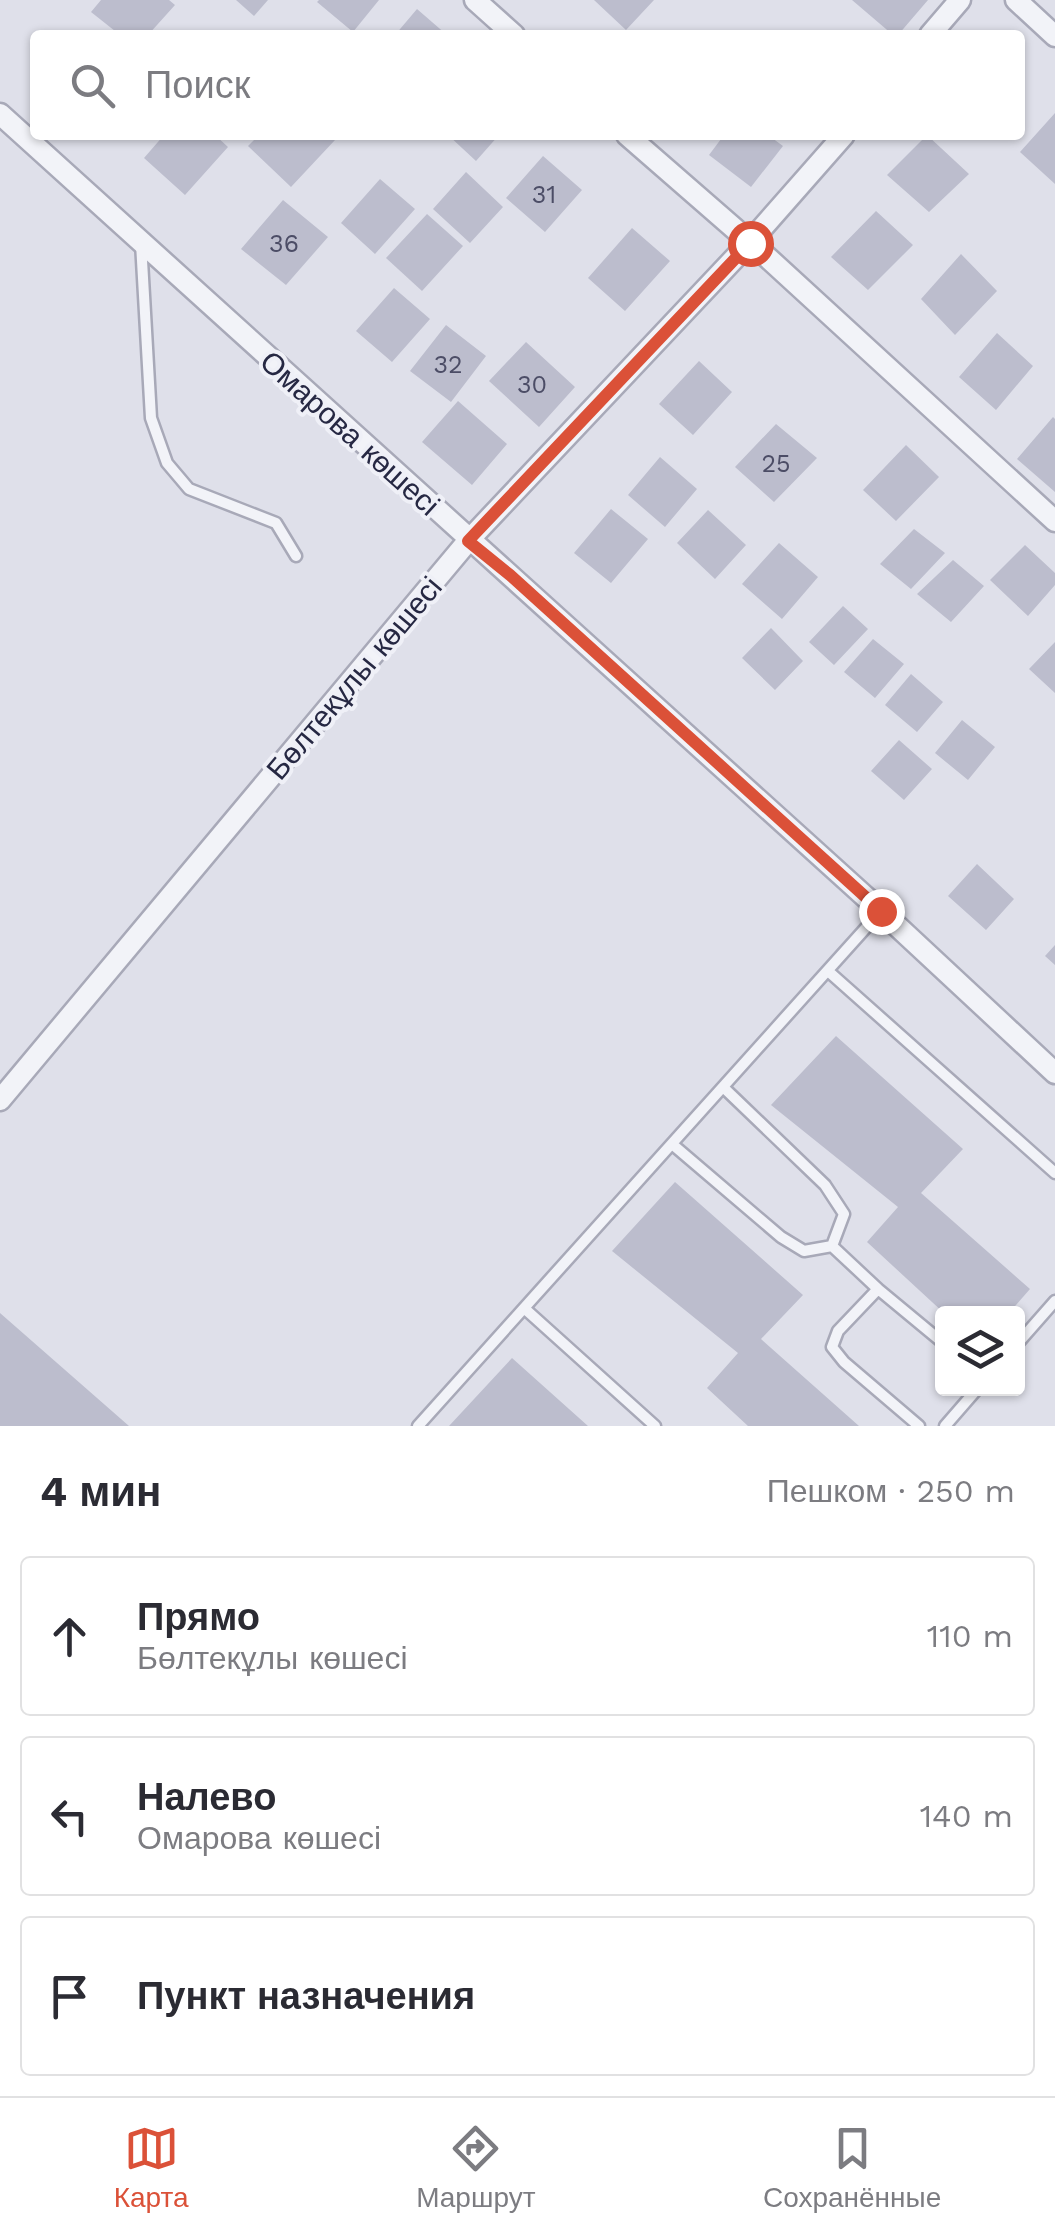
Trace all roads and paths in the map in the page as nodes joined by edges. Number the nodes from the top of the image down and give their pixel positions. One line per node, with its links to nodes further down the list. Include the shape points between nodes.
1 (474, 0): 4 (street)
2 (960, 0): 5 (street)
3 (1016, 0): 6 (street)
4 (508, 30)
5 (934, 30)
6 (1055, 36)
7 (0, 114): 10 (street, Омарова көшесі)
8 (634, 140): 11 (street)
9 (840, 140): 11 (street, Бөлтекұлы көшесі)
10 (141, 242): 13 (street, Омарова көшесі); 14 (lane, via 151,418 168,464 189,489 276,523)
11 (750, 243): 12 (street); 13 (street, Бөлтекұлы көшесі)
12 (1055, 521)
13 (468, 541): 15 (street, Омарова көшесі); 19 (street, Бөлтекұлы көшесі)
14 (296, 556)
15 (881, 911): 16 (lane); 17 (street, Омарова көшесі)
16 (828, 972): 18 (lane); 21 (lane)
17 (1055, 1073)
18 (723, 1088): 20 (lane); 22 (lane, via 825,1185 844,1214)
19 (0, 1100)
20 (672, 1144): 22 (lane, via 792,1244 804,1251); 25 (lane)
21 (1055, 1174)
22 (832, 1246): 23 (lane)
23 (878, 1289): 26 (lane); 31 (lane, via 838,1331 832,1347)
24 (1055, 1301): 27 (lane)
25 (524, 1308): 29 (lane); 30 (lane)
26 (935, 1336)
27 (1025, 1336)
28 (971, 1396): 32 (lane)
29 (418, 1426)
30 (655, 1426)
31 (919, 1426)
32 (944, 1426)

